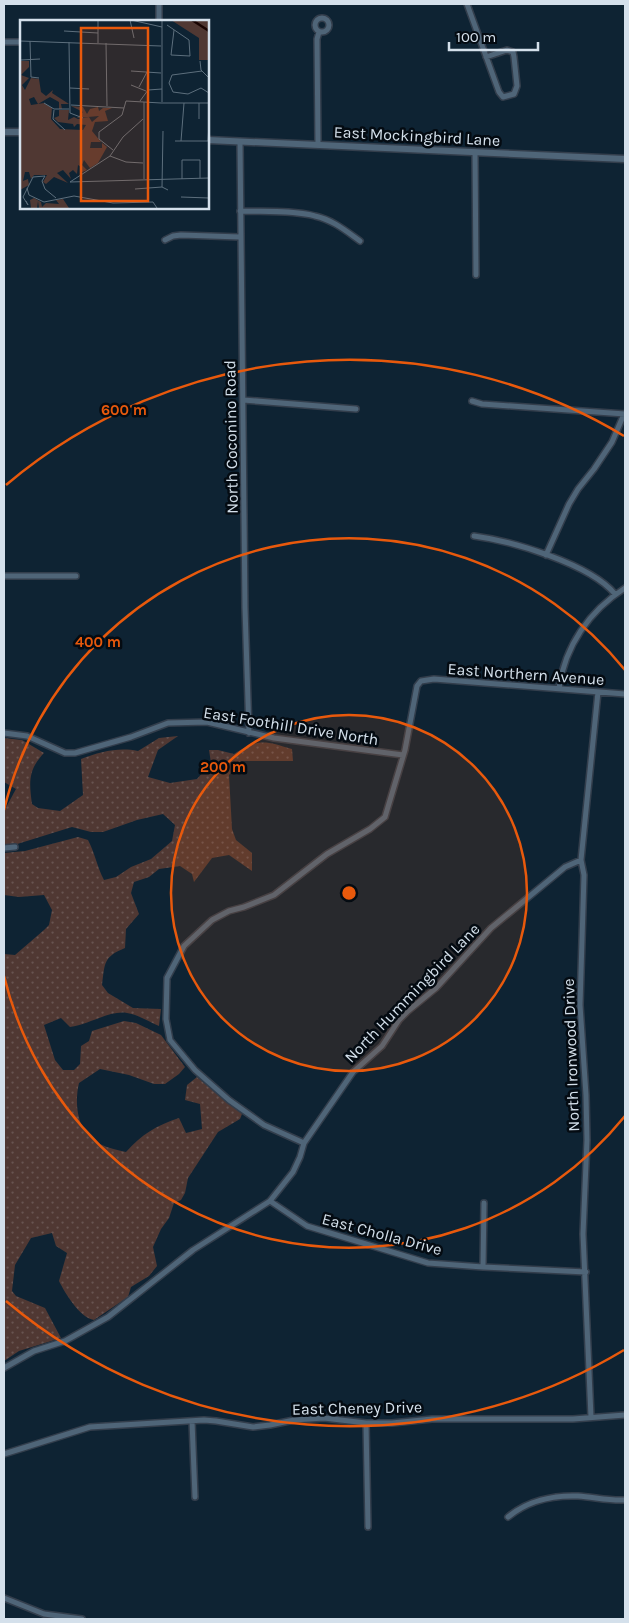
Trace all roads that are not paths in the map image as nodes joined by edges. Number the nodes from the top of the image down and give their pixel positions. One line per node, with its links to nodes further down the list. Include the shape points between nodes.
1 (159, 4): 3 (street)
2 (467, 4): 7 (street)
3 (159, 20)
4 (319, 32): 12 (street)
5 (4, 42): 6 (street)
6 (20, 42)
7 (486, 57): 7 (street, via 501,95 514,94 517,86 512,52 507,50)
8 (4, 132): 9 (street)
9 (20, 132)
10 (209, 140): 11 (street, East Mockingbird Lane)
11 (240, 142): 12 (street, East Mockingbird Lane); 15 (street, North Coconino Road)
12 (318, 145): 13 (street, East Mockingbird Lane)
13 (475, 152): 14 (street, East Mockingbird Lane); 19 (street)
14 (625, 159)
15 (240, 211): 16 (street, North Coconino Road); 18 (street, via 316,216 342,227)
16 (240, 237): 17 (street, via 181,235); 20 (street, North Coconino Road)
17 (165, 240)
18 (360, 241)
19 (476, 275)
20 (242, 400): 22 (street); 34 (street, North Coconino Road)
21 (472, 401): 23 (street)
22 (356, 409)
23 (624, 414): 25 (street, via 612,442 569,504)
24 (474, 536): 25 (street)
25 (546, 555): 29 (street, via 597,579)
26 (4, 576): 27 (street)
27 (76, 576)
28 (625, 588): 29 (street)
29 (615, 594): 30 (street, via 581,629 565,660)
30 (559, 688): 31 (street, East Northern Avenue); 35 (street, East Northern Avenue, via 421,681 417,686)
31 (598, 692): 32 (street, East Northern Avenue); 38 (street, North Ironwood Drive)
32 (625, 694)
33 (4, 733): 34 (street, East Foothill Drive North, via 27,736 65,753 131,737 168,723 207,722)
34 (249, 733): 35 (street, East Foothill Drive North)
35 (402, 755): 39 (street, via 385,817 327,854 274,895 212,920 184,946 167,978 166,1019 170,1040 195,1070 229,1100 264,1125)
36 (15, 847): 37 (street)
37 (4, 848)
38 (581, 860): 39 (street, North Hummingbird Lane, via 565,866 491,928 436,988 399,1020 382,1046 353,1072); 43 (street, North Ironwood Drive, via 584,875 580,1005 586,1095 583,1234)
39 (304, 1143): 40 (street, North Hummingbird Lane, via 292,1172)
40 (270, 1201): 42 (street, East Cholla Drive, via 307,1226 376,1248 428,1263); 44 (street, via 193,1250 108,1317 65,1341 34,1351)
41 (484, 1203): 42 (street)
42 (483, 1267): 43 (street, East Cholla Drive)
43 (586, 1272): 46 (street, North Ironwood Drive)
44 (4, 1368)
45 (625, 1415): 46 (street, East Cheney Drive)
46 (591, 1417): 48 (street, East Cheney Drive, via 450,1418)
47 (192, 1421): 48 (street, East Cheney Drive, via 253,1427 324,1418); 49 (street, East Cheney Drive, via 90,1428); 50 (street)
48 (366, 1423): 53 (street)
49 (4, 1454)
50 (195, 1497)
51 (625, 1500): 52 (street, via 577,1496 553,1498 526,1504)
52 (508, 1517)
53 (368, 1527)
54 (4, 1598): 55 (street, via 44,1614)
55 (82, 1619)

